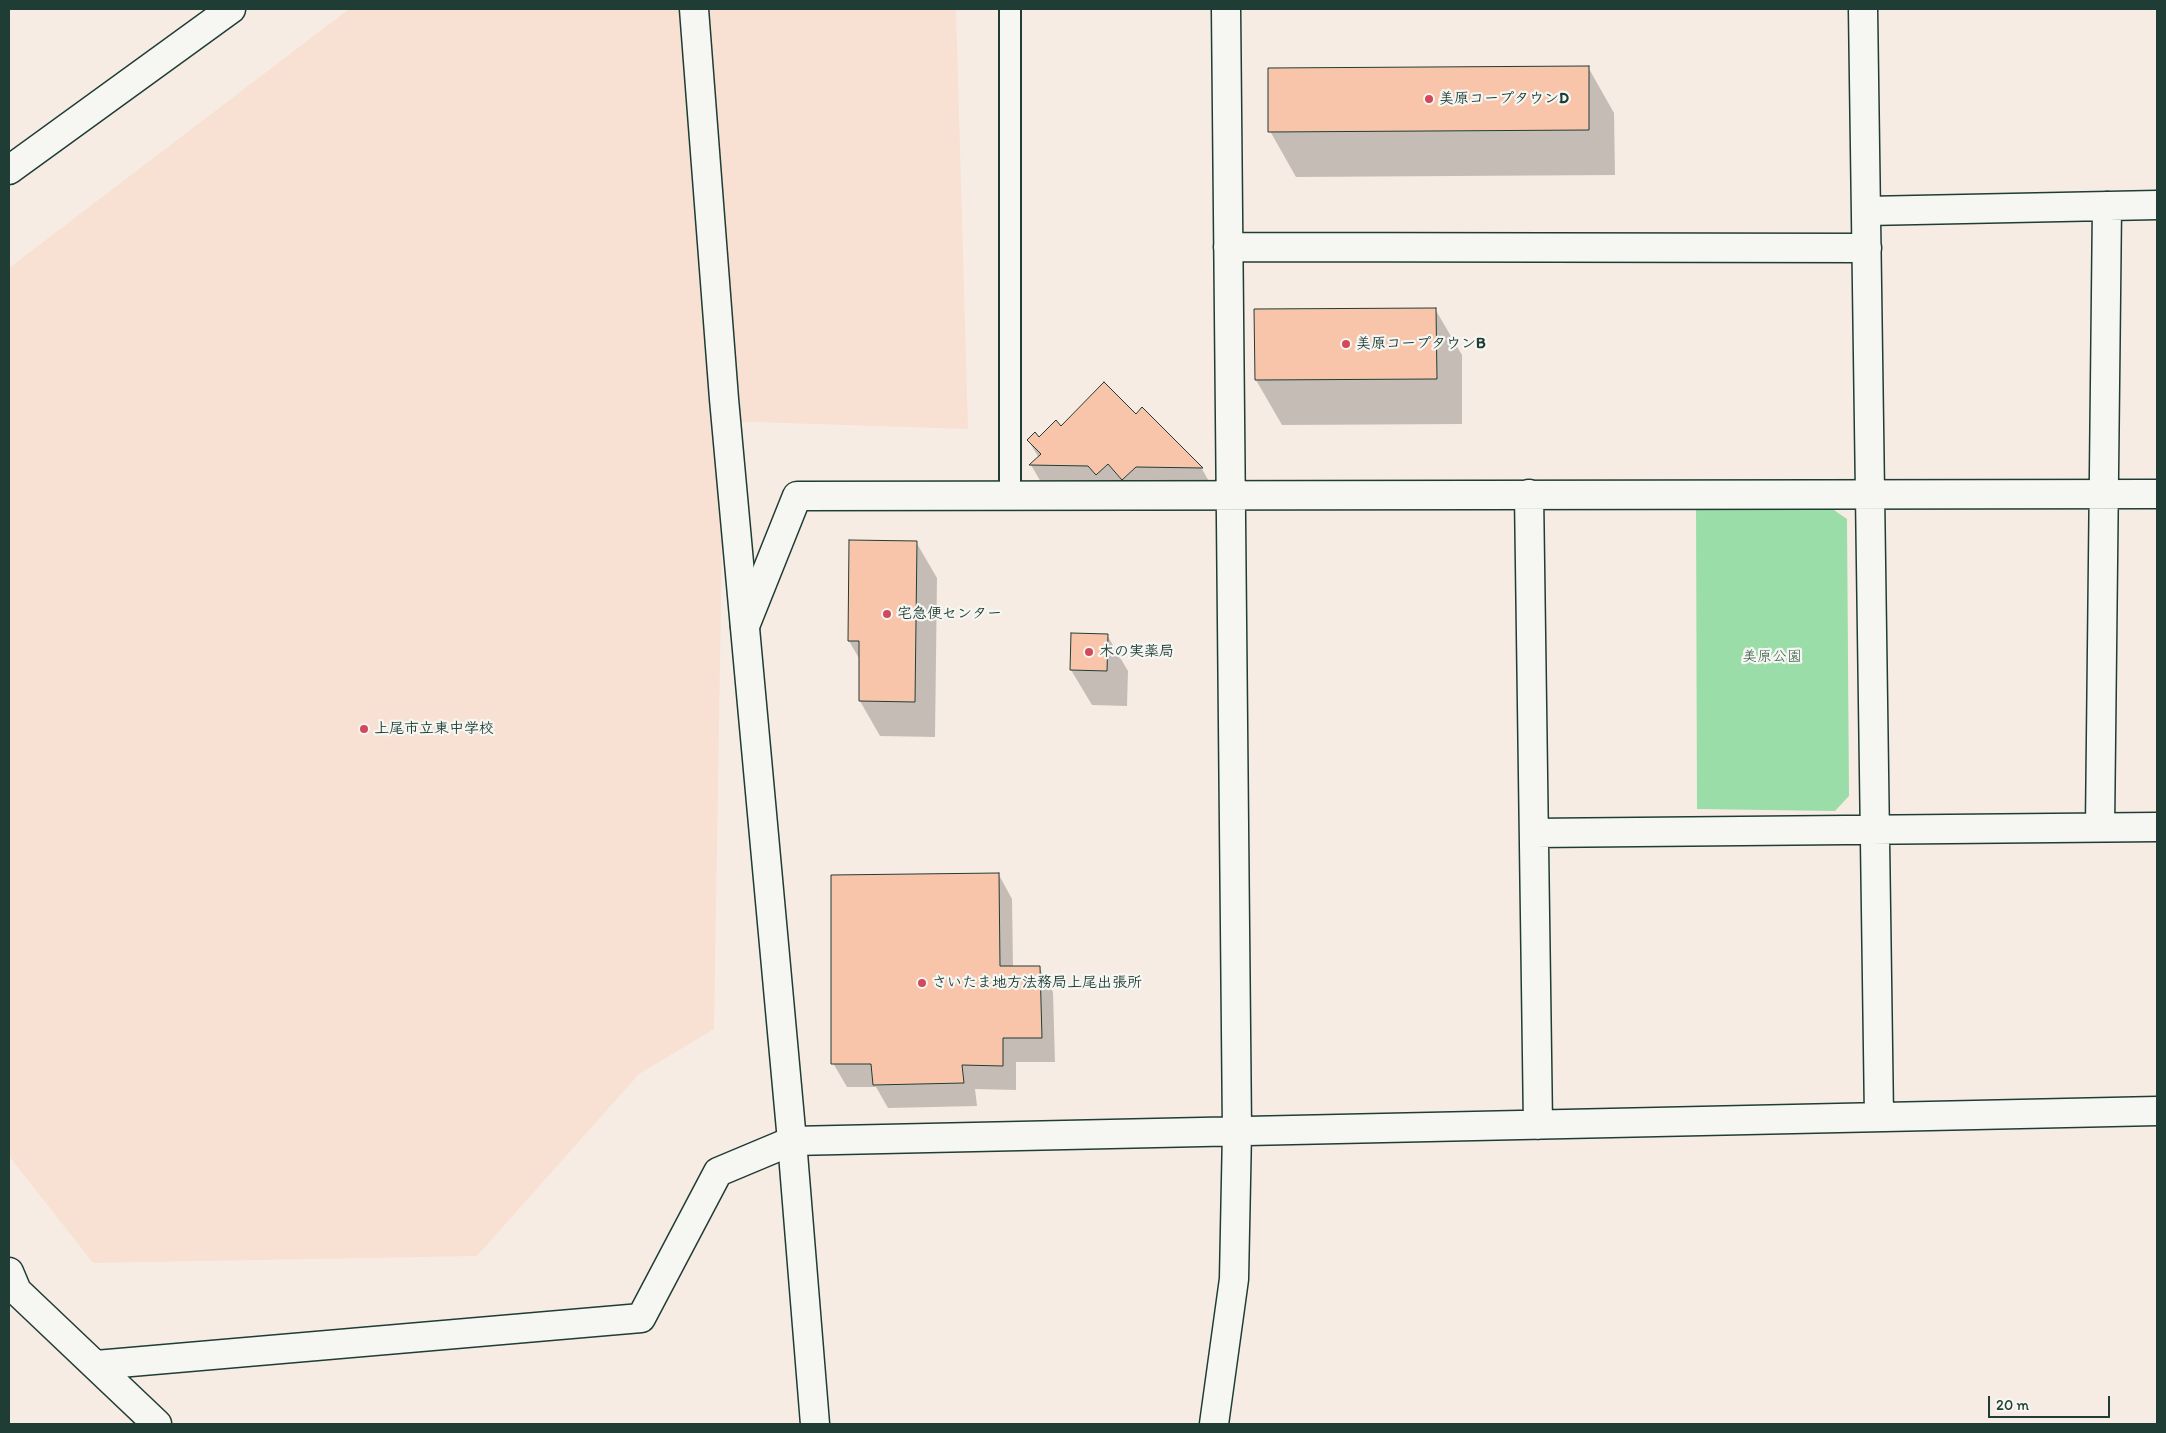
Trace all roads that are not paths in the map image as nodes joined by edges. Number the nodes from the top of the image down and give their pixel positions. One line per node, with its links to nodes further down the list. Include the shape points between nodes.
1 (231, 9): 6 (street)
2 (694, 9): 18 (street)
3 (1010, 9): 17 (lane)
4 (1226, 9): 10 (street)
5 (1864, 9): 9 (street)
6 (9, 170)
7 (2157, 205): 8 (street)
8 (2107, 206): 9 (street); 15 (street)
9 (1867, 211): 11 (street)
10 (1228, 247): 11 (street); 12 (street)
11 (1867, 248): 14 (street)
12 (1231, 494): 13 (street); 17 (street); 26 (street)
13 (1529, 494): 14 (street); 22 (street)
14 (1870, 494): 15 (street); 21 (street)
15 (2104, 494): 16 (street); 19 (street)
16 (2157, 494)
17 (1010, 495): 18 (street, via 797,496)
18 (745, 626): 27 (street)
19 (2100, 827): 20 (street); 21 (street)
20 (2157, 827)
21 (1876, 829): 22 (street); 24 (street)
22 (1534, 833): 25 (street)
23 (2157, 1111): 24 (street)
24 (1879, 1118): 25 (street)
25 (1538, 1125): 26 (street)
26 (1237, 1131): 27 (street); 32 (street, via 1234,1279)
27 (792, 1141): 29 (street, via 718,1172 641,1318); 31 (street)
28 (9, 1272): 29 (street, via 17,1291)
29 (96, 1365): 30 (street)
30 (157, 1424)
31 (815, 1424)
32 (1214, 1424)

